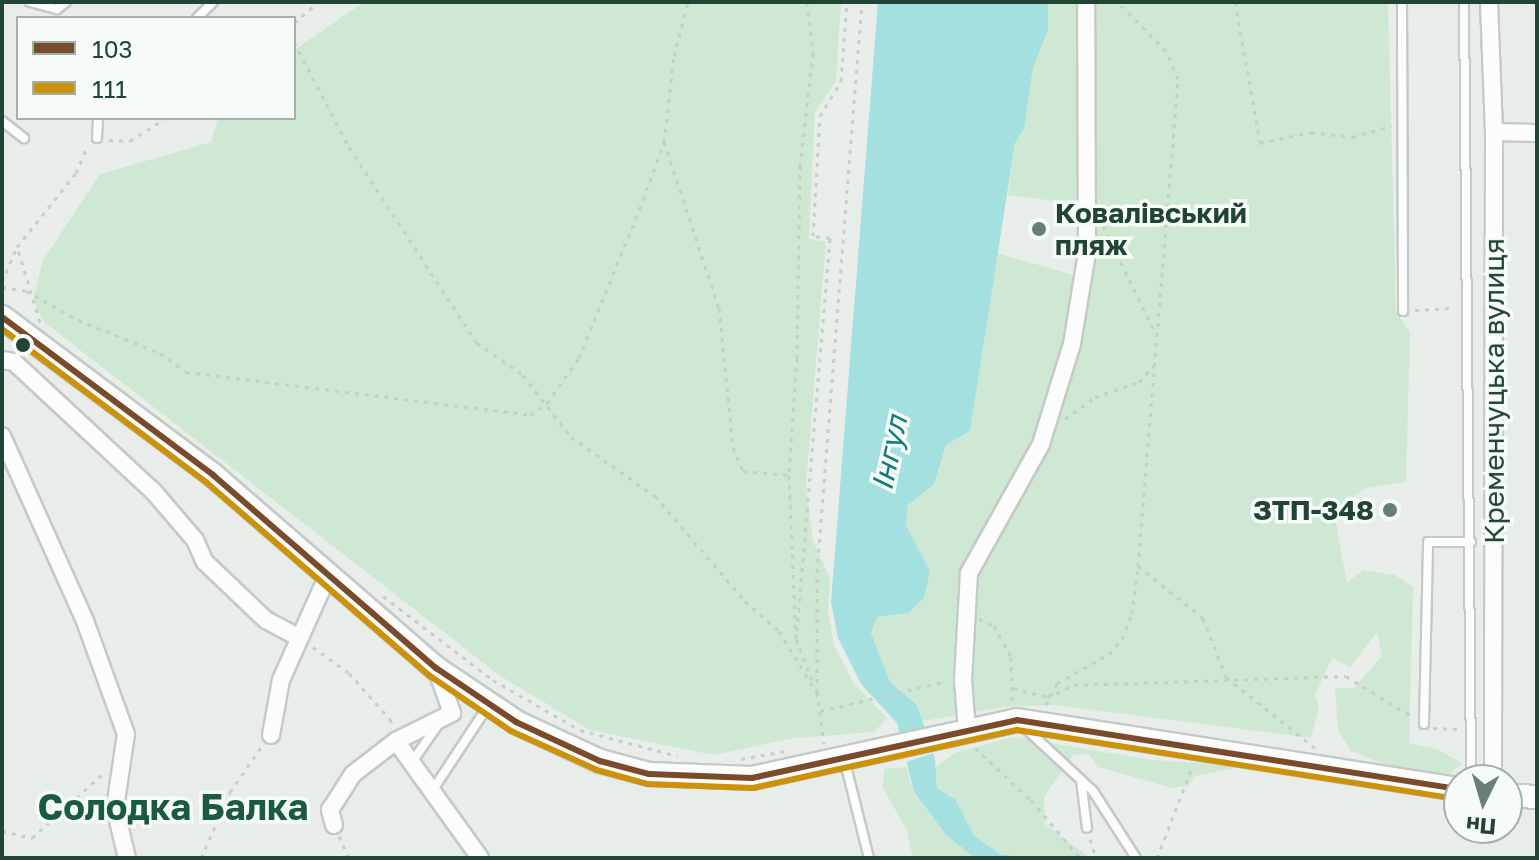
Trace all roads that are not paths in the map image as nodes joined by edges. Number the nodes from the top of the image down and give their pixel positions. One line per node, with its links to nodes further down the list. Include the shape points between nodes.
1 (30, 2): 2 (lane, via 57,9)
2 (66, 2)
3 (1086, 2): 25 (street, via 1087,252 1072,344 1041,444 969,573)
4 (1402, 2): 13 (lane)
5 (1464, 2): 17 (lane)
6 (1489, 2): 9 (street, Кременчуцька вулиця)
7 (98, 120): 12 (lane)
8 (2, 121): 11 (lane)
9 (1494, 132): 10 (street); 31 (street, Кременчуцька вулиця)
10 (1537, 133)
11 (24, 138)
12 (97, 138)
13 (1403, 311)
14 (2, 317): 18 (street, via 213,475)
15 (2, 360): 19 (street, via 14,362 153,491 195,540 205,562 266,620)
16 (2, 436): 37 (street, via 85,621 126,734 115,808)
17 (1471, 542): 24 (lane, via 1428,542); 30 (lane)
18 (328, 575): 19 (street); 20 (street)
19 (300, 638): 26 (street, via 281,680)
20 (436, 668): 21 (street); 23 (street, via 452,713)
21 (489, 706): 28 (street, via 554,743 649,774 752,778); 34 (lane)
22 (1017, 720): 25 (street); 32 (lane); 33 (street)
23 (440, 723): 27 (street); 29 (lane)
24 (1424, 724)
25 (958, 732): 28 (street, via 864,757)
26 (271, 735)
27 (396, 741): 29 (street); 35 (street, via 353,774 330,810)
28 (831, 753): 39 (lane, via 847,770)
29 (412, 762): 34 (street)
30 (1471, 764)
31 (1493, 764)
32 (1081, 780): 36 (lane); 40 (lane)
33 (1443, 786)
34 (431, 793): 38 (street)
35 (334, 825)
36 (1087, 828)
37 (127, 858)
38 (480, 858)
39 (869, 858)
40 (1136, 858)

